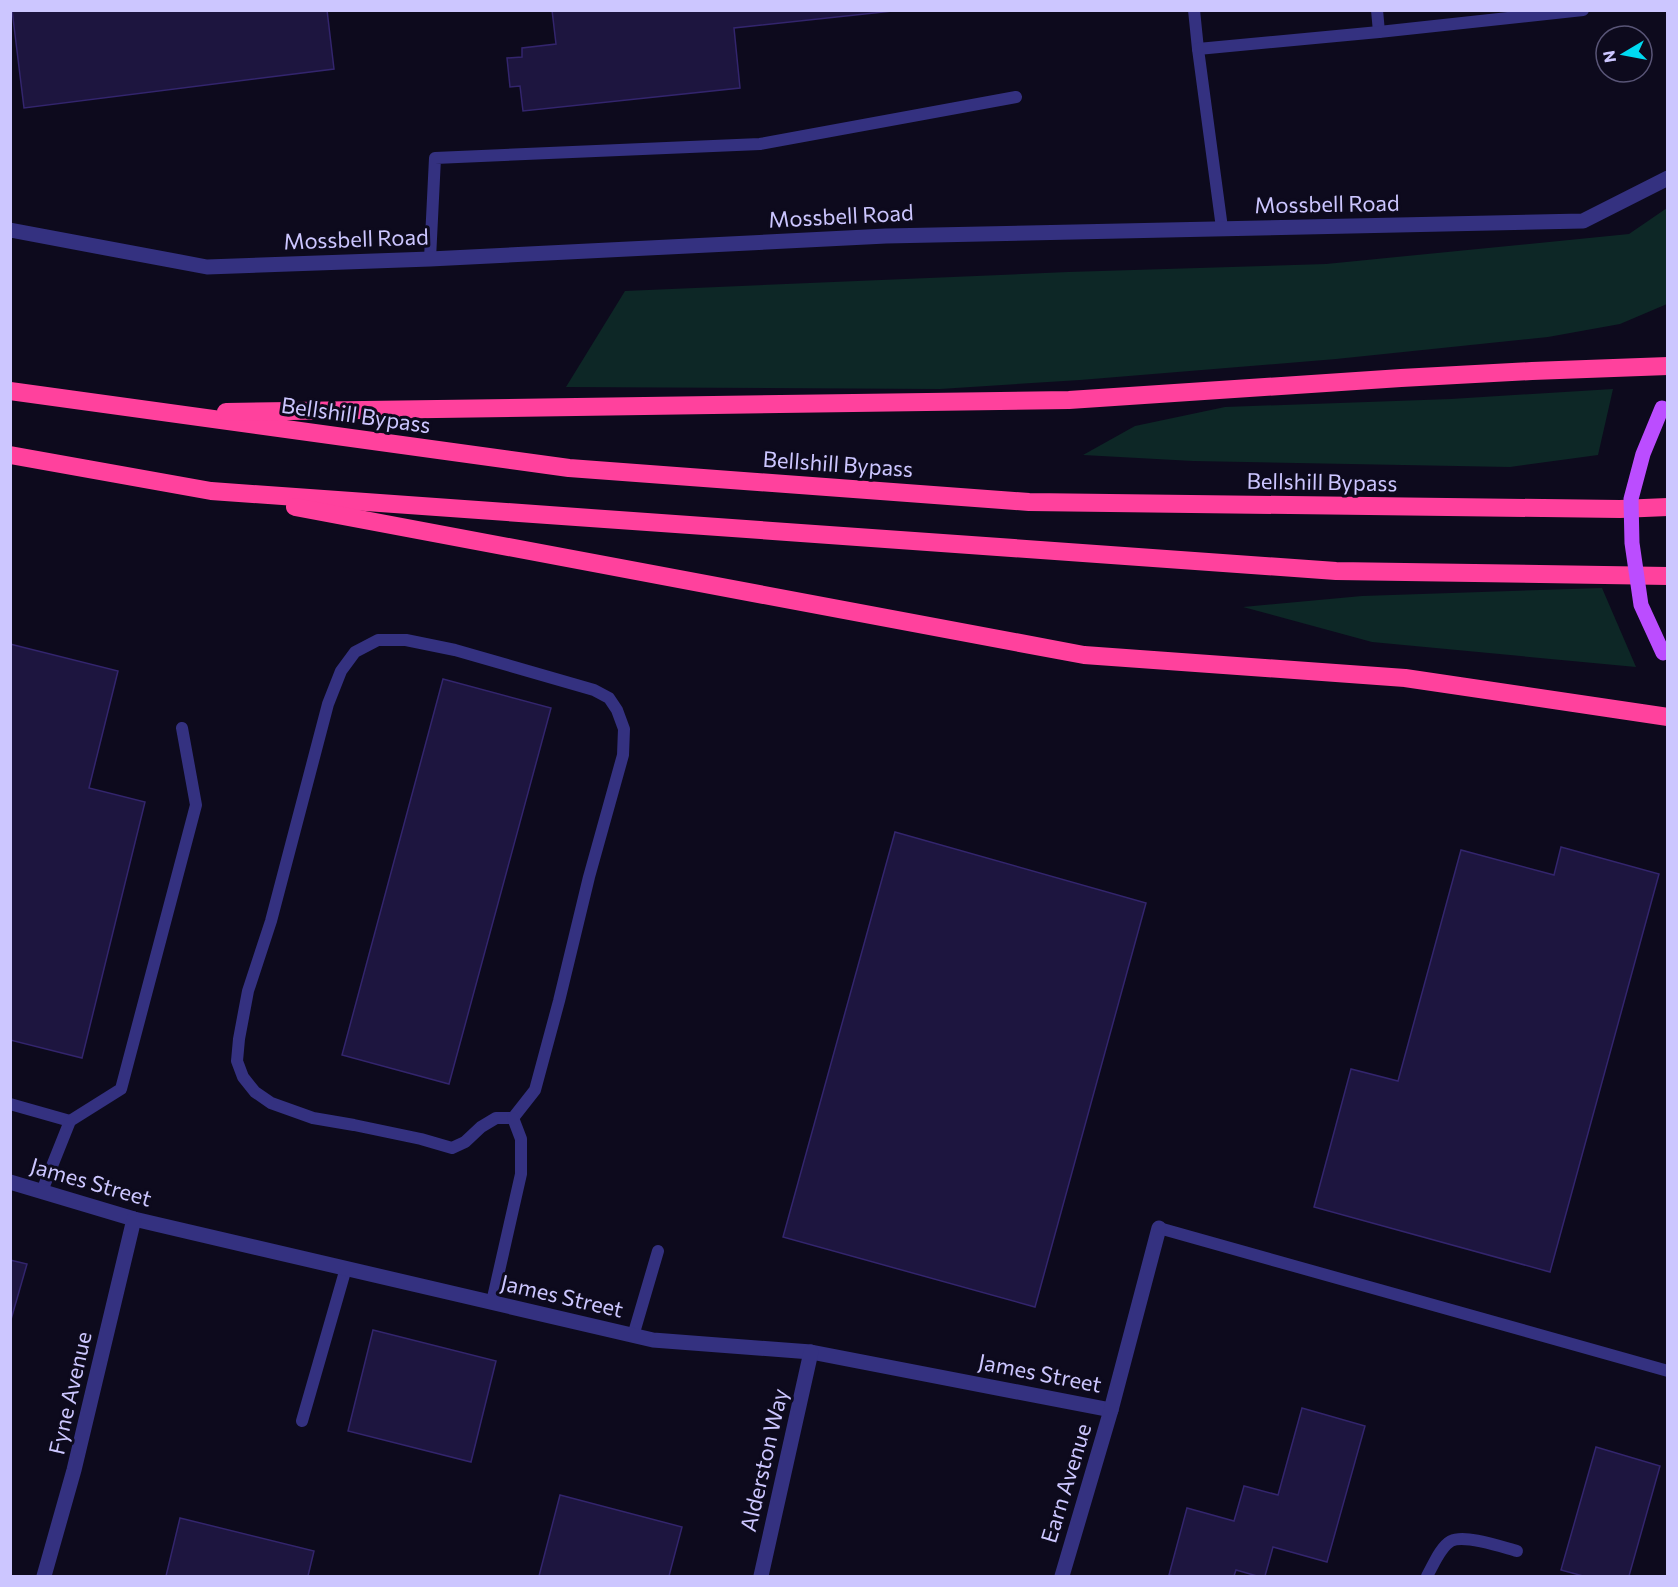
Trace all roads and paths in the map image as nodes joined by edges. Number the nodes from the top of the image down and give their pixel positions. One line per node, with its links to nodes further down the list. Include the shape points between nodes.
1 (1194, 10): 5 (lane)
2 (1377, 10): 4 (lane)
3 (1583, 10): 4 (lane)
4 (1379, 32): 5 (lane)
5 (1198, 49): 8 (lane)
6 (1016, 97): 10 (lane, via 760,144 435,158)
7 (1668, 178): 8 (street, Mossbell Road, via 1583,221)
8 (1222, 228): 10 (street, Mossbell Road, via 886,236)
9 (10, 230): 10 (street, Mossbell Road, via 207,267)
10 (430, 259)
11 (1668, 366): 14 (highway, via 1069,400)
12 (10, 391): 14 (highway, Bellshill Bypass)
13 (1662, 408): 19 (main road, bridge, via 1643,454 1631,499 1632,543 1641,605)
14 (164, 413): 17 (highway, Bellshill Bypass, via 569,468 1029,502)
15 (10, 455): 16 (highway)
16 (211, 491): 18 (highway, via 1336,571); 20 (highway, via 1084,655 1405,678)
17 (1668, 507)
18 (1668, 576)
19 (1663, 653)
20 (1668, 717)
21 (182, 728): 24 (lane, via 196,805 121,1089)
22 (10, 1104): 24 (lane)
23 (513, 1118): 23 (lane, via 496,1118 452,1148 313,1118 271,1103 255,1092 237,1061 248,991 271,921 328,704 341,671 356,652 378,640 406,640 455,650 594,690 609,698 624,729 623,755 546,1053 534,1090); 31 (lane, via 521,1139 521,1174)
24 (70, 1121): 26 (lane)
25 (10, 1182): 26 (street, James Street)
26 (42, 1191): 27 (street, James Street)
27 (134, 1219): 30 (street, James Street); 38 (street, Fyne Avenue, via 74,1470)
28 (1159, 1228): 34 (lane); 35 (street, Earn Avenue)
29 (658, 1251): 32 (lane)
30 (346, 1268): 31 (street, James Street); 36 (lane)
31 (492, 1302): 32 (street, James Street)
32 (633, 1335): 33 (street, James Street)
33 (811, 1353): 35 (street, James Street); 39 (street, Alderston Way)
34 (1668, 1371)
35 (1111, 1410): 40 (street, Earn Avenue)
36 (302, 1421)
37 (1517, 1551): 41 (lane, via 1463,1538 1451,1541)
38 (44, 1576)
39 (761, 1576)
40 (1062, 1576)
41 (1427, 1576)

